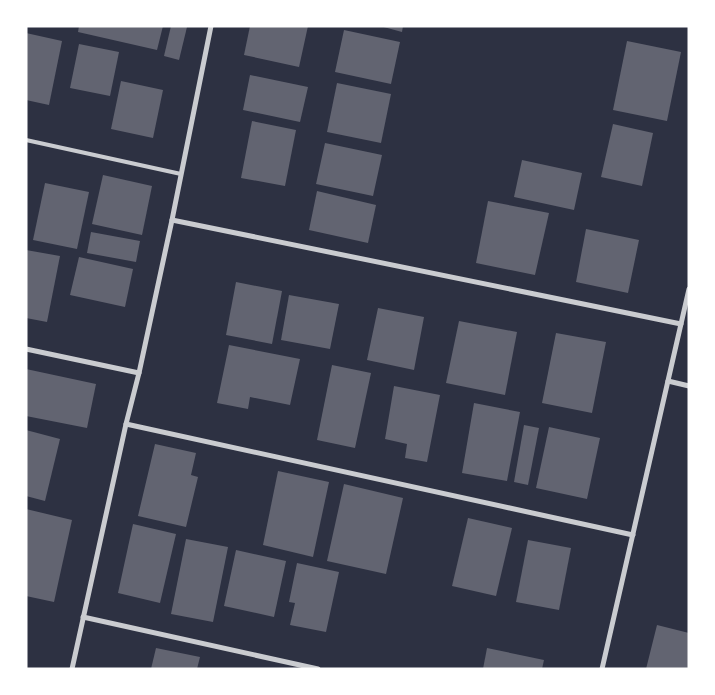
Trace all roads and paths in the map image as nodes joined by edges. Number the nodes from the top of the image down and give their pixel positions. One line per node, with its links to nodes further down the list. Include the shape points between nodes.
1 (211, 26): 3 (street)
2 (26, 140): 3 (lane)
3 (181, 174): 4 (street)
4 (172, 220): 6 (street); 8 (street)
5 (689, 289): 6 (street)
6 (681, 324): 9 (street)
7 (26, 349): 8 (street)
8 (139, 373): 11 (street)
9 (668, 381): 10 (street); 12 (street)
10 (689, 386)
11 (126, 424): 12 (street); 13 (street)
12 (633, 535): 16 (street)
13 (83, 617): 14 (street); 15 (street)
14 (72, 669)
15 (318, 669)
16 (602, 669)

